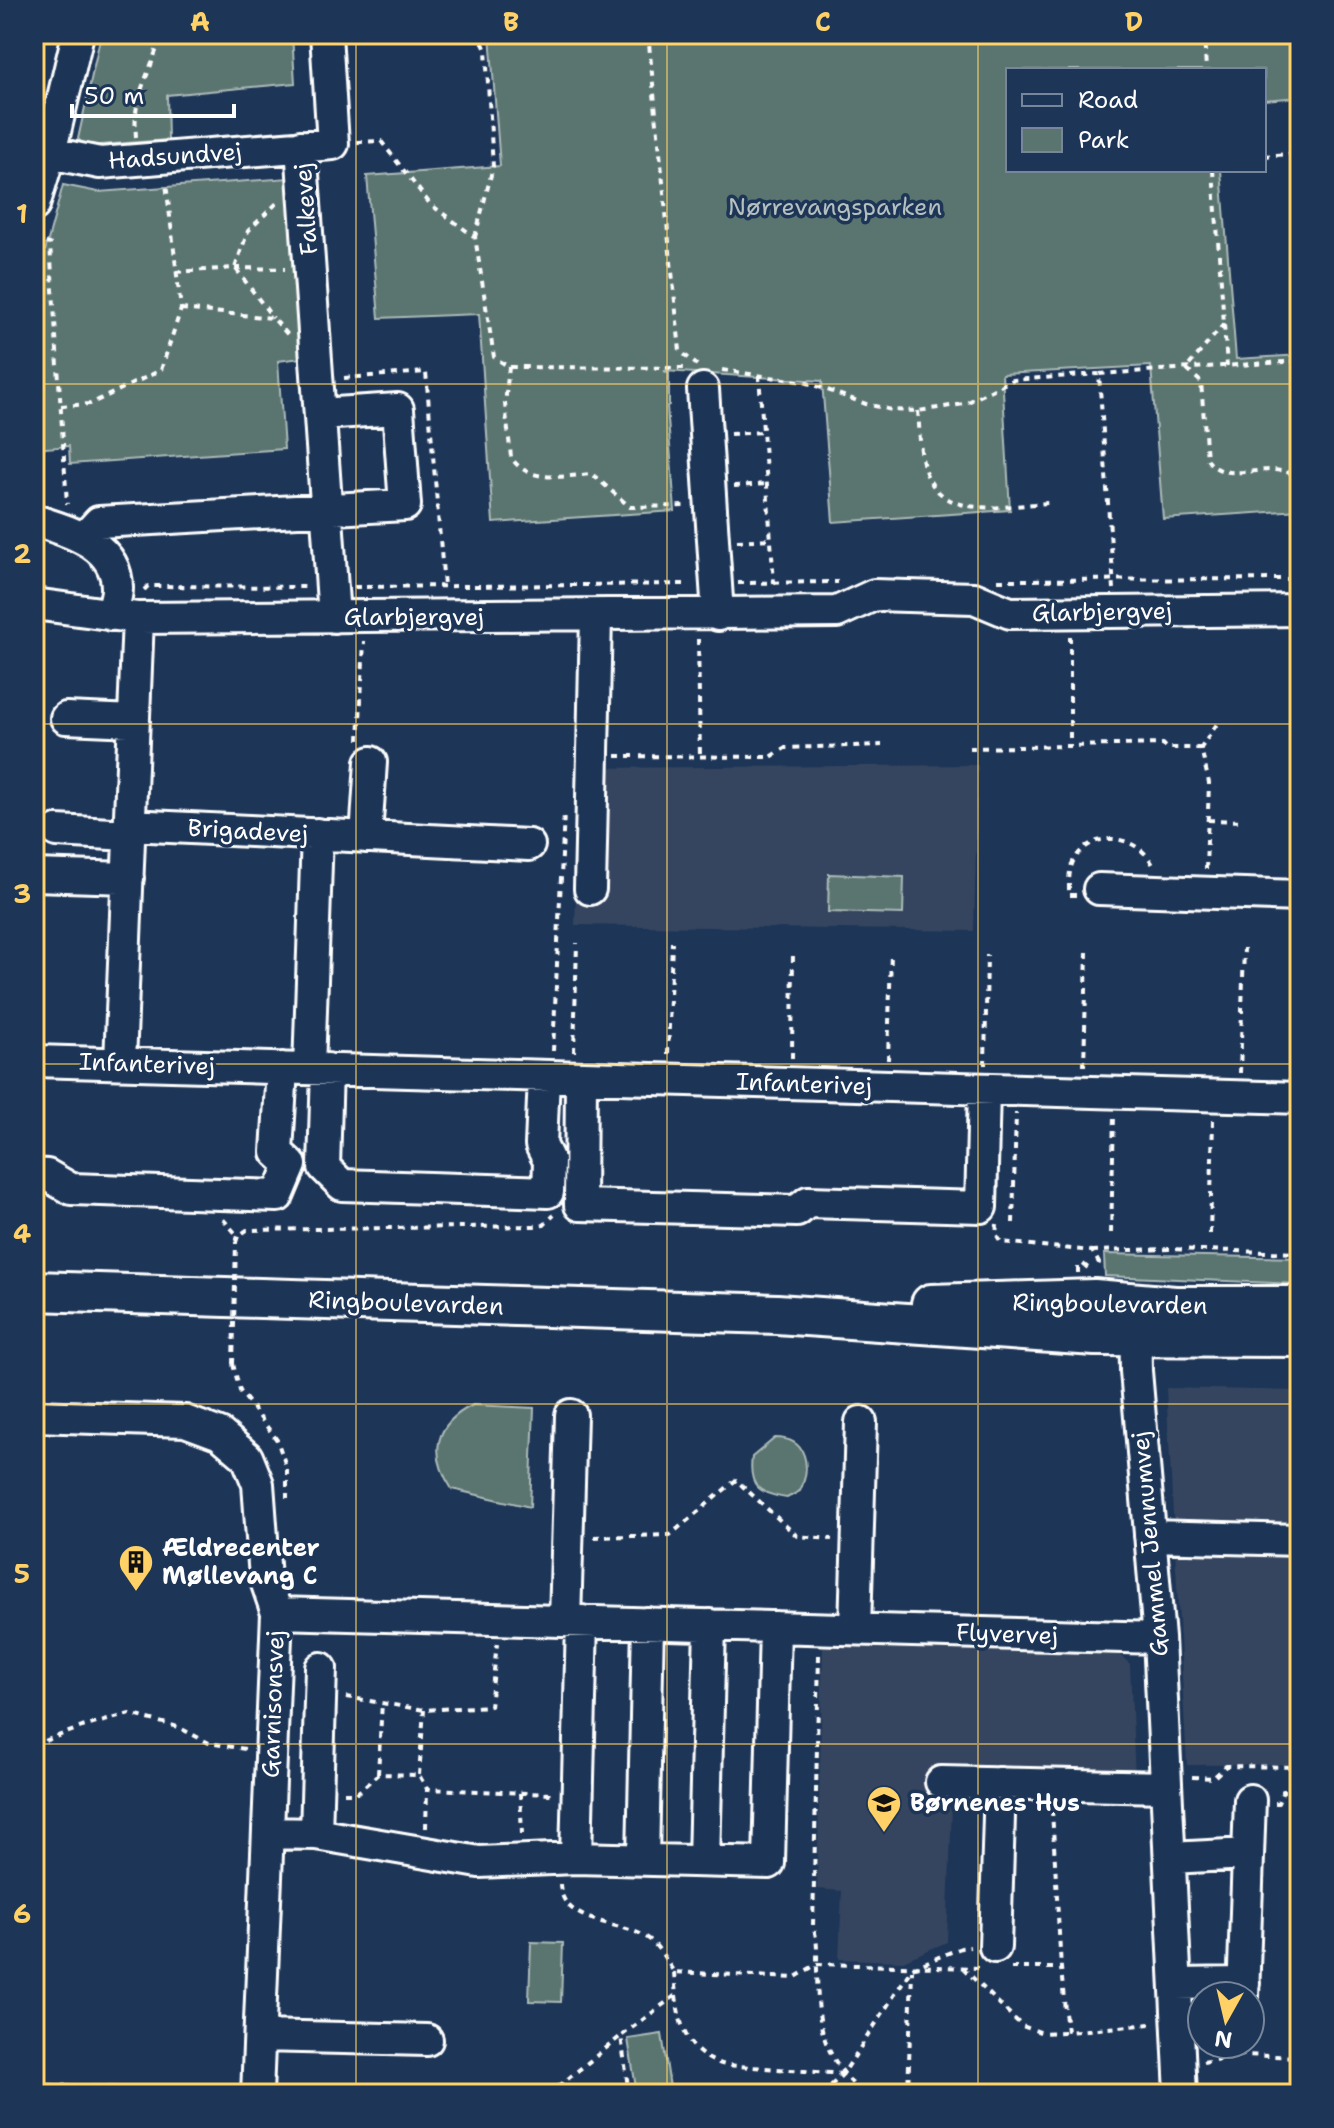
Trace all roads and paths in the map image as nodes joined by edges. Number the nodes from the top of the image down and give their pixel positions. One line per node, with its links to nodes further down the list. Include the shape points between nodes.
1 (78, 34): 14 (street, Hadsundvej)
2 (171, 34): 12 (path, via 158,44 134,114)
3 (326, 34): 8 (street, Falkevej)
4 (479, 34): 16 (path, via 486,50 493,167)
5 (648, 34): 31 (path, via 680,351)
6 (1204, 34): 7 (path)
7 (1206, 68)
8 (333, 144): 9 (street, Falkevej); 16 (path, via 381,141 430,204)
9 (301, 146): 12 (street, Hadsundvej); 15 (street, Falkevej)
10 (1300, 153): 11 (path)
11 (1266, 156)
12 (150, 158): 14 (street, Hadsundvej, via 100,163); 20 (path)
13 (1213, 172): 23 (path)
14 (40, 180)
15 (305, 195): 18 (path, via 284,196 248,231); 19 (street, Falkevej)
16 (475, 237): 27 (path, via 494,357)
17 (34, 240): 32 (path, via 50,244)
18 (235, 268): 19 (path); 20 (path); 22 (path)
19 (310, 270): 24 (street, Falkevej)
20 (176, 272): 21 (path)
21 (181, 309): 22 (path); 32 (path, via 161,370 90,404)
22 (273, 318): 24 (path, via 289,336)
23 (1224, 324): 26 (path); 28 (path)
24 (314, 334): 34 (street, Falkevej)
25 (1300, 361): 26 (path)
26 (1227, 366): 28 (path)
27 (509, 367): 31 (path); 39 (path, via 505,404 515,464 540,477 592,474 630,507)
28 (1186, 369): 29 (path); 37 (path, via 1201,382 1204,450 1211,466 1227,472 1276,470)
29 (1099, 374): 33 (path, via 1012,380 964,404); 49 (path)
30 (759, 375): 31 (path); 33 (path, via 805,382 892,410); 35 (path)
31 (702, 379): 36 (street)
32 (61, 406): 42 (path, via 68,509)
33 (918, 411): 40 (path, via 926,474 948,500 970,507)
34 (320, 414): 41 (street, Falkevej); 41 (street, via 398,409 405,505)
35 (763, 432): 36 (path); 38 (path)
36 (706, 435): 39 (street)
37 (1300, 475)
38 (767, 484): 39 (path); 43 (path)
39 (710, 496): 44 (street)
40 (1048, 503)
41 (326, 510): 42 (street, via 99,522); 53 (street, Falkevej)
42 (60, 529): 51 (street, via 101,551 114,570)
43 (771, 539): 44 (path); 45 (path)
44 (713, 542): 50 (street)
45 (774, 583)
46 (34, 604): 51 (street, Glarbjergvej)
47 (1300, 610): 49 (street, Glarbjergvej)
48 (1070, 612): 49 (street, Glarbjergvej); 50 (street, Glarbjergvej, via 1010,613 974,598 874,595 837,612); 59 (path)
49 (1115, 612)
50 (708, 615): 52 (street, Glarbjergvej); 63 (path)
51 (125, 616): 53 (street, Glarbjergvej); 56 (street)
52 (596, 616): 54 (street, Glarbjergvej); 75 (street)
53 (334, 617): 54 (street, Glarbjergvej)
54 (365, 617): 64 (path, via 358,757)
55 (66, 718): 56 (street)
56 (134, 721): 68 (street)
57 (1219, 721): 61 (path)
58 (882, 745): 63 (path, via 785,748 771,757)
59 (1070, 746): 60 (path); 61 (path)
60 (969, 748)
61 (1201, 748): 66 (path, via 1209,783)
62 (606, 756): 63 (path)
63 (700, 757)
64 (371, 762): 71 (street)
65 (564, 807): 89 (path)
66 (1208, 820): 67 (path); 77 (path)
67 (1243, 821)
68 (130, 830): 69 (street, Brigadevej); 70 (street, Brigadevej); 74 (street)
69 (57, 831)
70 (317, 834): 71 (street, Brigadevej); 88 (street)
71 (366, 837): 72 (street, Brigadevej)
72 (529, 845)
73 (34, 875): 74 (street)
74 (128, 878): 87 (street)
75 (590, 889)
76 (1099, 889): 77 (street)
77 (1205, 893): 78 (street)
78 (1300, 896)
79 (672, 942): 90 (path)
80 (577, 943): 89 (path)
81 (1244, 948): 97 (path)
82 (793, 951): 91 (path)
83 (891, 952): 92 (path)
84 (1087, 952): 95 (path)
85 (987, 955): 93 (path)
86 (34, 1061): 87 (street, Infanterivej)
87 (120, 1062): 88 (street, Infanterivej)
88 (306, 1069): 89 (street, Infanterivej); 89 (street, via 324,1167 342,1185 373,1187 548,1192 549,1161 541,1145); 99 (street, via 277,1152 291,1165 278,1196 71,1189)
89 (562, 1078): 90 (street, Infanterivej); 93 (street, via 580,1205 642,1207 797,1211 808,1202 981,1207)
90 (668, 1081): 91 (street, Infanterivej)
91 (792, 1084): 92 (street, Infanterivej)
92 (887, 1087): 93 (street, Infanterivej)
93 (984, 1089): 94 (street, Infanterivej)
94 (1017, 1090): 95 (street, Infanterivej); 101 (path)
95 (1083, 1092): 96 (street, Infanterivej)
96 (1114, 1093): 97 (street, Infanterivej); 102 (path)
97 (1227, 1096): 98 (street, Infanterivej); 103 (path)
98 (1300, 1098)
99 (34, 1174)
100 (997, 1220): 105 (path, via 1001,1242)
101 (1013, 1223)
102 (1111, 1233)
103 (1210, 1234)
104 (236, 1242): 113 (path, bridge)
105 (1092, 1251): 106 (path); 108 (path, via 1097,1269 1083,1264 1078,1274 1095,1283)
106 (1300, 1253)
107 (34, 1291): 110 (main road, Ringboulevarden)
108 (1094, 1299): 110 (main road, Ringboulevarden); 111 (main road, Ringboulevarden)
109 (1300, 1306): 111 (main road, Ringboulevarden, via 1175,1306)
110 (777, 1314): 111 (main road, Ringboulevarden, via 1084,1335)
111 (1135, 1318): 112 (main road, Ringboulevarden); 117 (street, Gammel Jennumvej)
112 (1300, 1337)
113 (233, 1364)
114 (571, 1415): 118 (street)
115 (34, 1416): 121 (street, Garnisonsvej, via 185,1421 220,1434 247,1457 258,1484 265,1578)
116 (861, 1422): 120 (street)
117 (1150, 1536): 119 (street); 129 (street, Gammel Jennumvej)
118 (568, 1537): 120 (path, via 670,1535 736,1480 797,1536); 123 (street)
119 (1300, 1540)
120 (858, 1542): 128 (street)
121 (277, 1613): 122 (street, Flyvervej); 134 (street, Garnisonsvej)
122 (499, 1619): 123 (street, Flyvervej); 132 (path, via 490,1706)
123 (574, 1621): 124 (street, Flyvervej); 145 (street)
124 (648, 1623): 125 (street, Flyvervej); 153 (street)
125 (710, 1625): 126 (street, Flyvervej); 155 (street)
126 (775, 1627): 127 (street, Flyvervej); 155 (street, via 769,1863)
127 (819, 1628): 128 (street, Flyvervej); 157 (path, via 813,1926)
128 (855, 1629): 129 (street, Flyvervej)
129 (1159, 1638): 138 (street, Gammel Jennumvej)
130 (321, 1680): 131 (path); 143 (street)
131 (382, 1702): 132 (path); 136 (path)
132 (424, 1710): 137 (path)
133 (34, 1745): 134 (path, via 130,1714 225,1747)
134 (271, 1750): 147 (street, Garnisonsvej)
135 (1300, 1767): 138 (path, via 1226,1766 1213,1778)
136 (378, 1774): 137 (path); 143 (path, via 357,1793)
137 (419, 1775): 142 (path)
138 (1166, 1781): 141 (street); 152 (street, Gammel Jennumvej)
139 (941, 1782): 140 (street)
140 (1000, 1783): 141 (street); 156 (street)
141 (1051, 1784): 160 (path)
142 (427, 1789): 144 (path); 150 (path)
143 (317, 1792): 148 (street)
144 (520, 1793): 145 (path); 154 (path)
145 (578, 1795): 151 (street)
146 (1250, 1800): 149 (street)
147 (268, 1833): 148 (street); 168 (street, Garnisonsvej)
148 (316, 1834): 150 (street)
149 (1248, 1854): 152 (street); 162 (street)
150 (425, 1855): 154 (street)
151 (568, 1858): 153 (street); 154 (street); 161 (path, via 561,1893 573,1910 650,1940)
152 (1170, 1858): 163 (street, Gammel Jennumvej)
153 (643, 1859): 155 (street)
154 (523, 1861)
155 (704, 1861)
156 (995, 1961): 158 (path, via 961,1948); 159 (path); 160 (path)
157 (817, 1964): 158 (path); 161 (path, via 794,1978); 174 (path, via 821,2031)
158 (912, 1968): 159 (path); 174 (path); 181 (path)
159 (963, 1968): 167 (path, via 1022,2026 1043,2033)
160 (1061, 1968): 167 (path)
161 (674, 1972): 165 (path)
162 (1243, 1980)
163 (1176, 1984): 164 (street); 166 (street, Gammel Jennumvej)
164 (1186, 1985)
165 (676, 1995): 169 (path); 174 (path, via 684,2032 709,2061)
166 (1178, 2022): 167 (path); 175 (street, Gammel Jennumvej)
167 (1067, 2032)
168 (260, 2036): 170 (street); 177 (street, Garnisonsvej)
169 (621, 2036): 176 (path); 178 (path)
170 (427, 2040)
171 (1266, 2056): 172 (path)
172 (1300, 2057)
173 (1233, 2060): 175 (path)
174 (843, 2074): 179 (path); 180 (path)
175 (1180, 2080)
176 (551, 2093)
177 (257, 2094)
178 (629, 2094)
179 (822, 2094)
180 (862, 2094)
181 (908, 2094)

